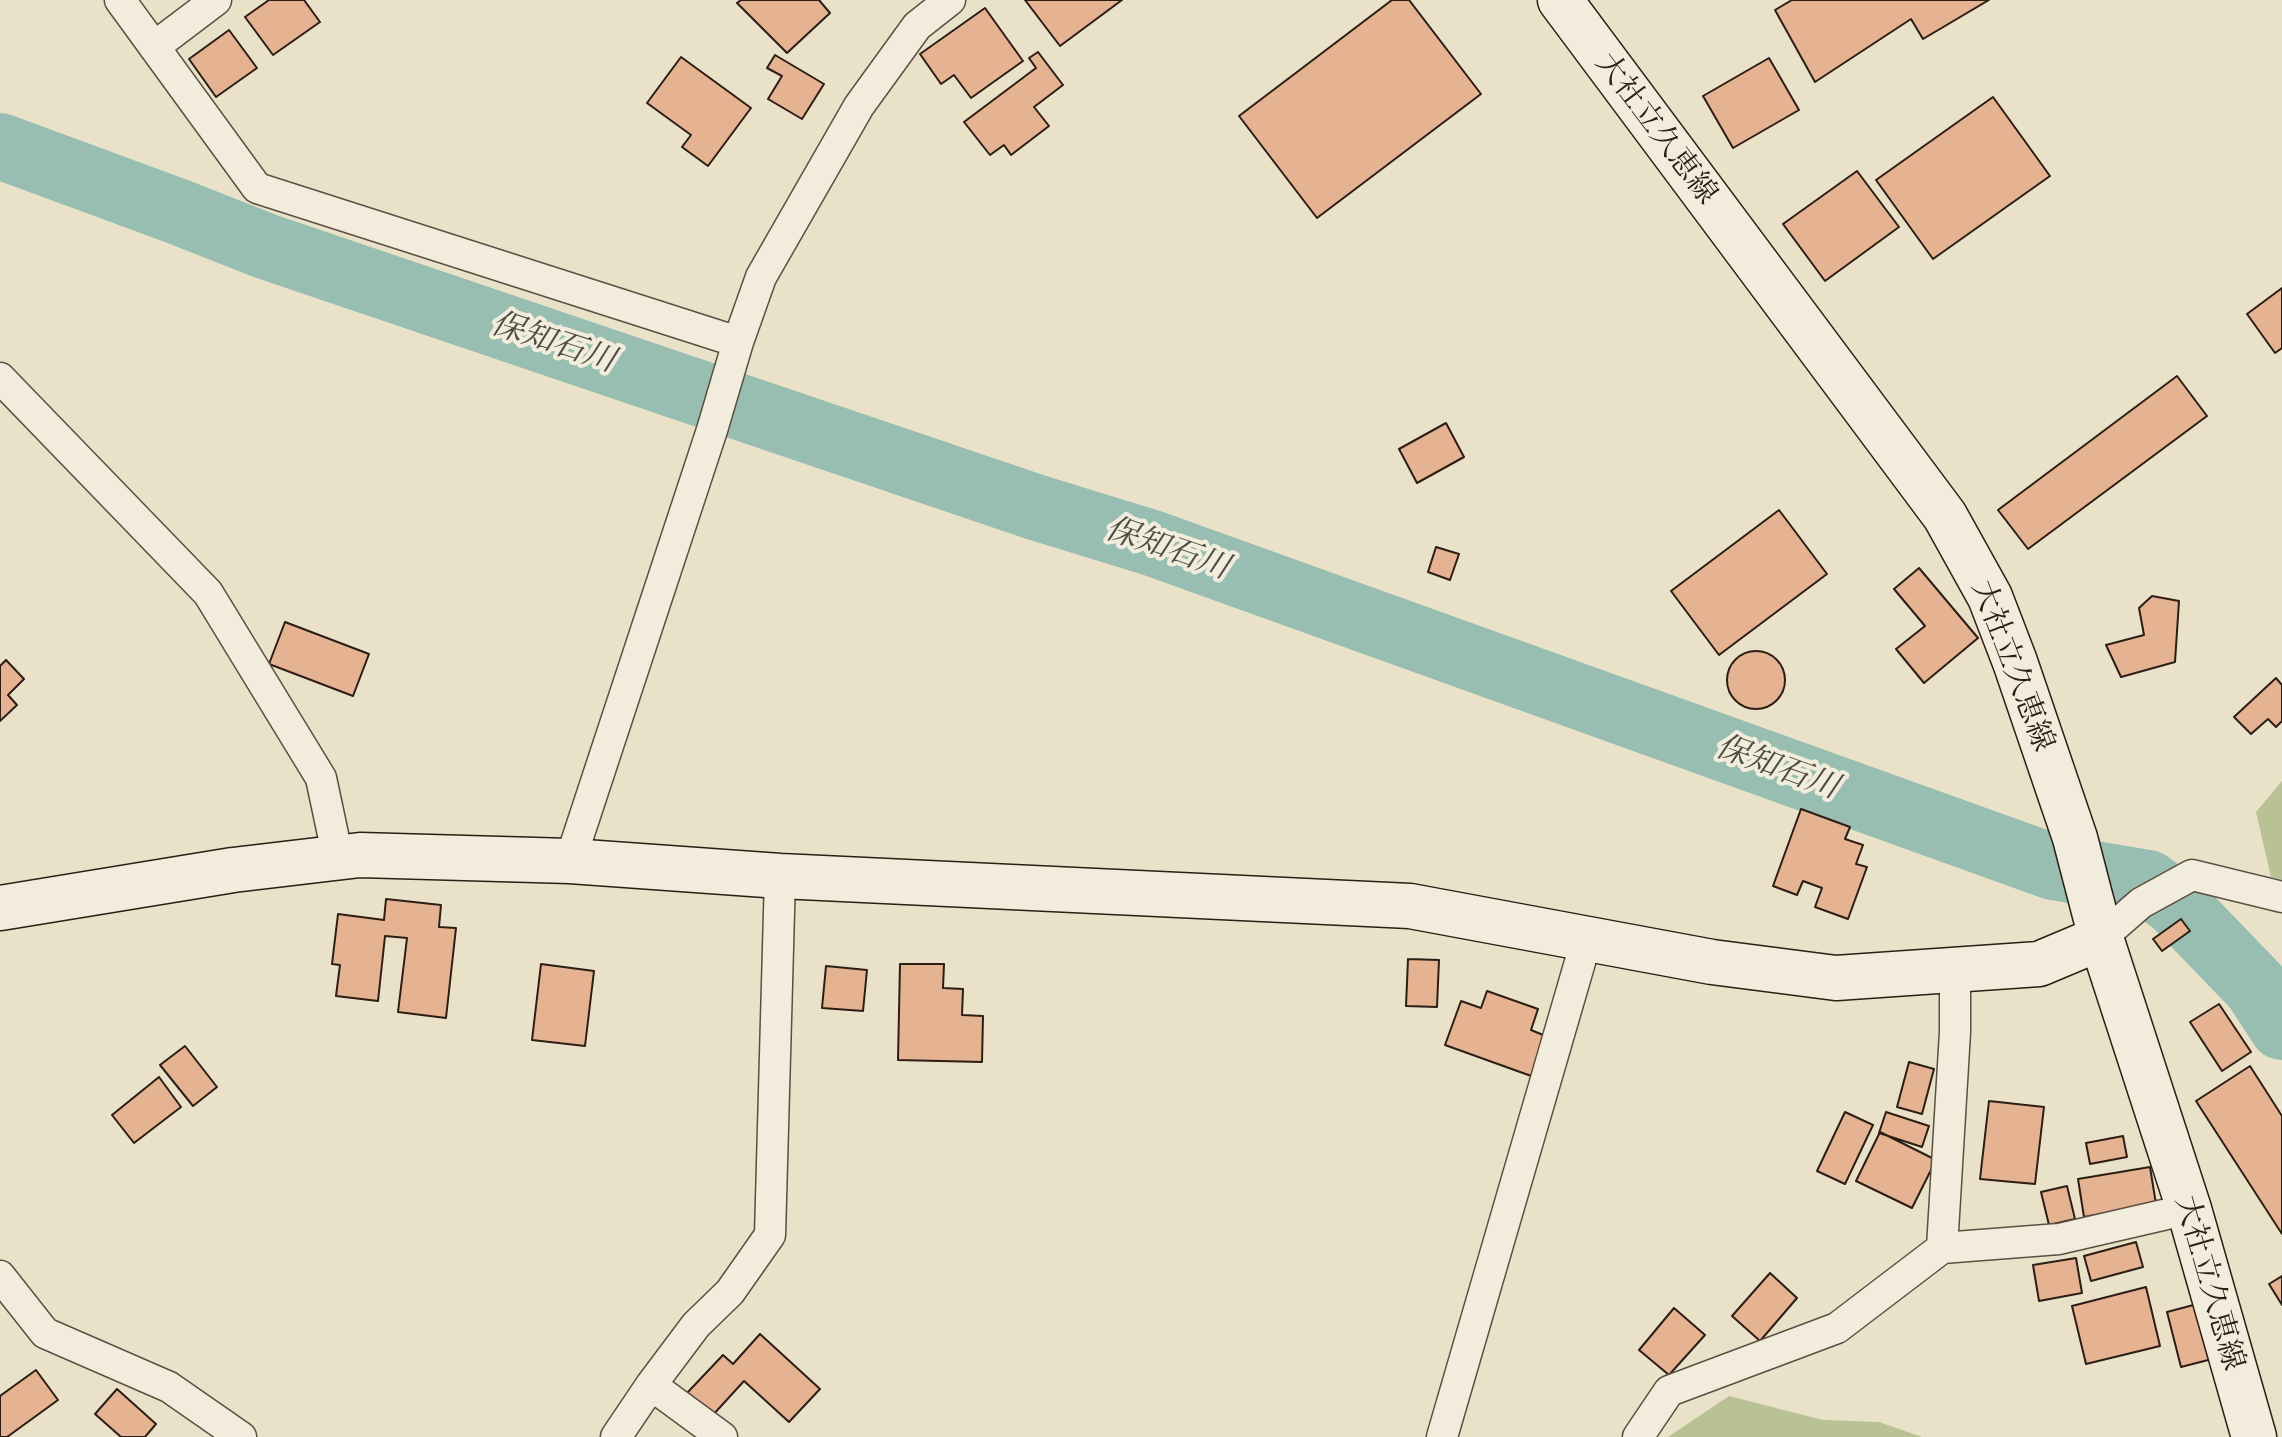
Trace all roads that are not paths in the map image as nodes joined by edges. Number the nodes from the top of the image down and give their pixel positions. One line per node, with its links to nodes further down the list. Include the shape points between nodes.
1 (120, 0): 5 (street)
2 (216, 0): 5 (street)
3 (950, 0): 6 (street, via 917,26 859,106 761,277)
4 (1560, 0): 13 (street, 大社立久恵線, via 1945,516 1990,597 2015,662)
5 (154, 47): 6 (street, via 257,188)
6 (738, 342): 9 (street)
7 (0, 378): 8 (street, via 208,593 321,778)
8 (338, 858): 9 (street); 12 (street)
9 (570, 861): 10 (street)
10 (780, 876): 14 (street, via 1410,906); 19 (street, via 770,1235 730,1292 696,1325)
11 (2282, 897): 13 (street, via 2192,875 2141,903)
12 (0, 908)
13 (2097, 918): 15 (street, via 2039,964); 16 (street, 大社立久恵線)
14 (1587, 938): 15 (street, via 1836,978); 23 (street)
15 (1955, 971): 17 (street)
16 (2189, 1209): 17 (street, via 2059,1239); 25 (street, 大社立久恵線)
17 (1942, 1248): 24 (street, via 1837,1328 1669,1391)
18 (0, 1276): 20 (street, via 45,1333 169,1387)
19 (651, 1385): 21 (street); 22 (street)
20 (241, 1437)
21 (616, 1437)
22 (722, 1437)
23 (1442, 1437)
24 (1638, 1437)
25 (2254, 1437)

